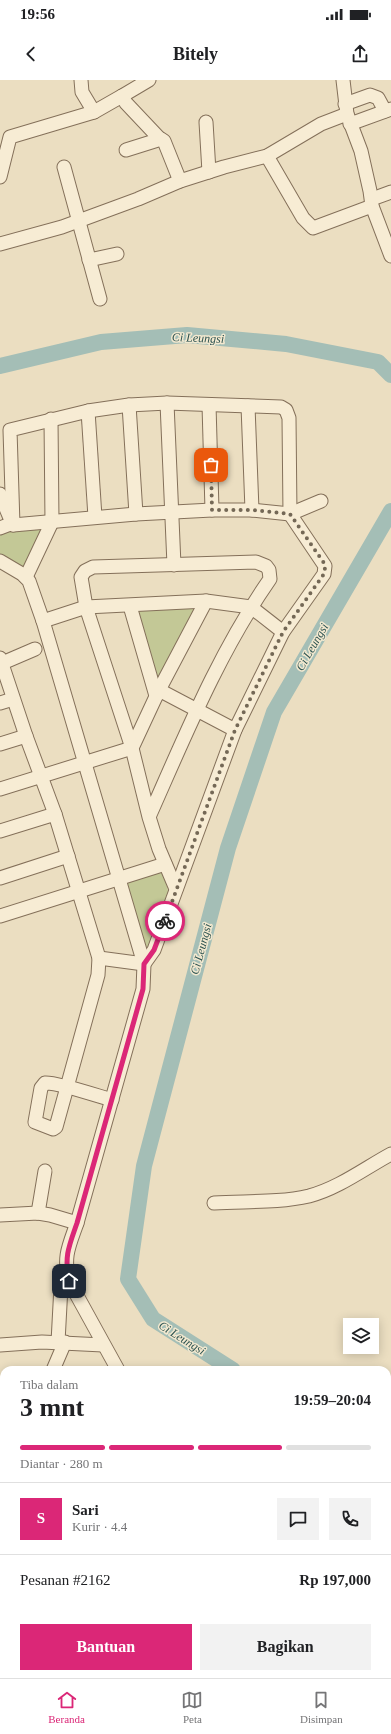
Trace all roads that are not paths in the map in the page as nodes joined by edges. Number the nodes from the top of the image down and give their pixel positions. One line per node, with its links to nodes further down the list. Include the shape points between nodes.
1 (81, 80): 6 (street, via 82,92)
2 (149, 80): 4 (street)
3 (343, 80): 7 (street)
4 (122, 96): 6 (street); 10 (street)
5 (388, 110): 7 (street); 7 (street, via 377,93)
6 (94, 112): 9 (street)
7 (347, 114): 12 (street, via 320,124); 18 (street, via 361,151)
8 (206, 122): 14 (street)
9 (5, 138): 15 (street)
10 (160, 139): 11 (street); 16 (street, via 164,141)
11 (126, 150)
12 (267, 156): 14 (street); 18 (street, via 303,218 313,228)
13 (64, 167): 19 (street)
14 (209, 172): 16 (street)
15 (0, 177)
16 (180, 181): 19 (street, via 138,200)
17 (391, 192): 18 (street)
18 (372, 202): 22 (street)
19 (78, 221): 20 (street); 23 (street)
20 (0, 244)
21 (116, 254): 23 (street)
22 (391, 256)
23 (89, 260): 24 (street)
24 (100, 299)
25 (167, 402): 26 (street); 27 (street); 36 (street)
26 (129, 405): 29 (street); 37 (street)
27 (209, 405): 28 (street); 34 (street)
28 (248, 406): 35 (street); 38 (street, via 281,407 288,415)
29 (88, 411): 30 (street); 39 (street)
30 (51, 419): 31 (street); 40 (street)
31 (5, 431): 41 (street)
32 (0, 494): 41 (street)
33 (321, 501): 38 (street)
34 (212, 510): 35 (street); 36 (street)
35 (252, 510): 38 (street)
36 (173, 513): 37 (street); 44 (street)
37 (136, 514): 39 (street)
38 (290, 514): 51 (street, via 325,568 324,574)
39 (94, 517): 40 (street)
40 (52, 522): 41 (street); 45 (street)
41 (13, 524): 42 (street)
42 (0, 528)
43 (0, 561): 45 (street)
44 (174, 565): 48 (street, via 88,569 80,580); 49 (street, via 256,562 266,566 270,580)
45 (26, 577): 50 (street)
46 (206, 601): 47 (street); 49 (street); 54 (street)
47 (130, 606): 48 (street); 54 (street)
48 (86, 607): 50 (street); 61 (street)
49 (251, 607): 51 (street); 57 (street)
50 (43, 621): 62 (street)
51 (283, 632): 58 (street)
52 (35, 649): 53 (street)
53 (0, 662): 55 (street)
54 (157, 693): 57 (street); 61 (street)
55 (13, 699): 56 (street); 59 (street)
56 (0, 703)
57 (197, 710): 58 (street); 66 (street)
58 (235, 730): 72 (street)
59 (26, 736): 60 (street); 63 (street)
60 (0, 744)
61 (132, 748): 62 (street); 66 (street)
62 (84, 762): 63 (street); 71 (street)
63 (40, 776): 64 (street); 65 (street)
64 (0, 789)
65 (55, 814): 67 (street); 68 (street)
66 (149, 817): 69 (street)
67 (0, 831)
68 (68, 856): 70 (street); 73 (street)
69 (165, 864): 71 (street); 72 (street)
70 (0, 878)
71 (118, 879): 73 (street); 76 (street)
72 (176, 889): 76 (street, via 154,950)
73 (79, 891): 74 (street); 75 (street)
74 (0, 916)
75 (99, 958): 76 (street); 77 (street, via 98,975 67,1088)
76 (144, 964): 77 (street, via 143,989)
77 (112, 1100): 83 (street)
78 (391, 1154): 80 (street, via 334,1187 310,1196)
79 (45, 1171): 81 (street)
80 (214, 1203)
81 (38, 1213): 82 (street); 83 (street)
82 (0, 1215)
83 (77, 1223): 84 (street, via 66,1254)
84 (66, 1267): 85 (street, via 61,1286); 87 (street, via 69,1281)
85 (62, 1342): 86 (street); 87 (street); 88 (street)
86 (0, 1345)
87 (103, 1345): 89 (street)
88 (58, 1366)
89 (116, 1366)

